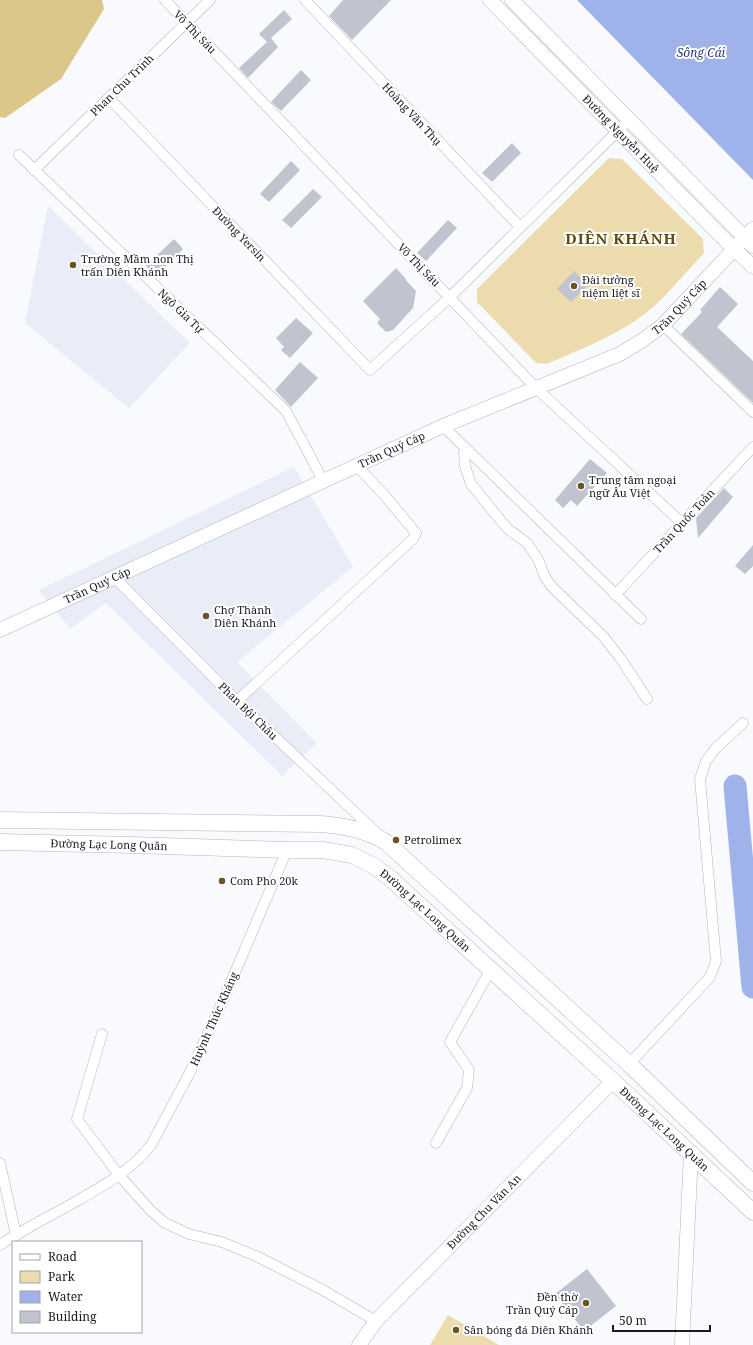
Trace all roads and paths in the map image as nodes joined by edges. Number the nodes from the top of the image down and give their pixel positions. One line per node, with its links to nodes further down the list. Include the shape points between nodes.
1 (165, 0): 6 (street, Võ Thị Sáu)
2 (210, 0): 6 (street, Phan Chu Trinh)
3 (305, 0): 12 (street, Hoàng Văn Thụ)
4 (490, 0): 9 (street, Đường Nguyễn Huệ)
5 (512, 0): 8 (street, Đường Nguyễn Huệ)
6 (187, 23): 7 (street, Phan Chu Trinh); 16 (street, Võ Thị Sáu)
7 (109, 98): 11 (street, Phan Chu Trinh); 16 (street, Đường Yersin, via 370,370)
8 (629, 120): 9 (street); 13 (street, Đường Nguyễn Huệ)
9 (618, 131): 12 (street); 14 (street, Đường Nguyễn Huệ)
10 (19, 155): 11 (street, Ngô Gia Tự)
11 (34, 170): 24 (street, Ngô Gia Tự, via 286,412)
12 (520, 227): 16 (street)
13 (750, 238): 14 (street, Trần Quý Cáp)
14 (734, 249): 15 (street, Đường Nguyễn Huệ); 17 (street, Trần Quý Cáp)
15 (753, 266)
16 (450, 297): 18 (street, Võ Thị Sáu)
17 (663, 325): 18 (street, Trần Quý Cáp, via 620,354); 19 (street)
18 (536, 388): 20 (street, Trần Quý Cáp); 25 (street, Võ Thị Sáu)
19 (753, 412)
20 (442, 426): 22 (street); 23 (street, Trần Quý Cáp)
21 (753, 447): 25 (street, Trần Quốc Toản)
22 (467, 450): 27 (street); 30 (street, via 464,453 465,466 471,484 501,522 527,543 538,559 545,577 602,636 621,659)
23 (357, 466): 24 (street, Trần Quý Cáp); 31 (street, via 416,533 413,539)
24 (324, 482): 26 (street, Trần Quý Cáp)
25 (682, 522): 27 (street, Trần Quốc Toản)
26 (114, 577): 29 (street, Trần Quý Cáp); 31 (street, Phan Bội Châu)
27 (615, 594): 28 (street)
28 (641, 620)
29 (0, 630)
30 (647, 700)
31 (237, 701): 35 (street, Phan Bội Châu)
32 (743, 723): 39 (street, via 706,761 700,779 716,962 710,977)
33 (0, 820): 35 (main road, Đường Lạc Long Quân, via 321,824 352,828 375,835)
34 (0, 842): 36 (main road, Đường Lạc Long Quân)
35 (386, 842): 39 (main road, Đường Lạc Long Quân)
36 (287, 850): 37 (main road, Đường Lạc Long Quân, via 339,852 352,855 374,866); 44 (street, Huỳnh Thúc Kháng, via 225,996 168,1116 143,1156)
37 (491, 969): 40 (main road, Đường Lạc Long Quân); 41 (street, via 450,1042 469,1070 467,1088)
38 (102, 1034): 44 (street, via 77,1119)
39 (629, 1064): 45 (main road, Đường Lạc Long Quân)
40 (613, 1081): 42 (main road, Đường Lạc Long Quân); 49 (street, Đường Chu Văn An)
41 (436, 1143)
42 (691, 1153): 46 (main road, Đường Lạc Long Quân); 51 (street)
43 (0, 1163): 47 (street)
44 (120, 1175): 47 (street, Huỳnh Thúc Kháng); 49 (street, via 151,1211 165,1223 189,1234 222,1242 258,1257)
45 (753, 1183)
46 (753, 1212)
47 (16, 1234): 48 (street, Huỳnh Thúc Kháng)
48 (0, 1245)
49 (376, 1321): 50 (street, Đường Chu Văn An)
50 (359, 1345)
51 (682, 1345)

